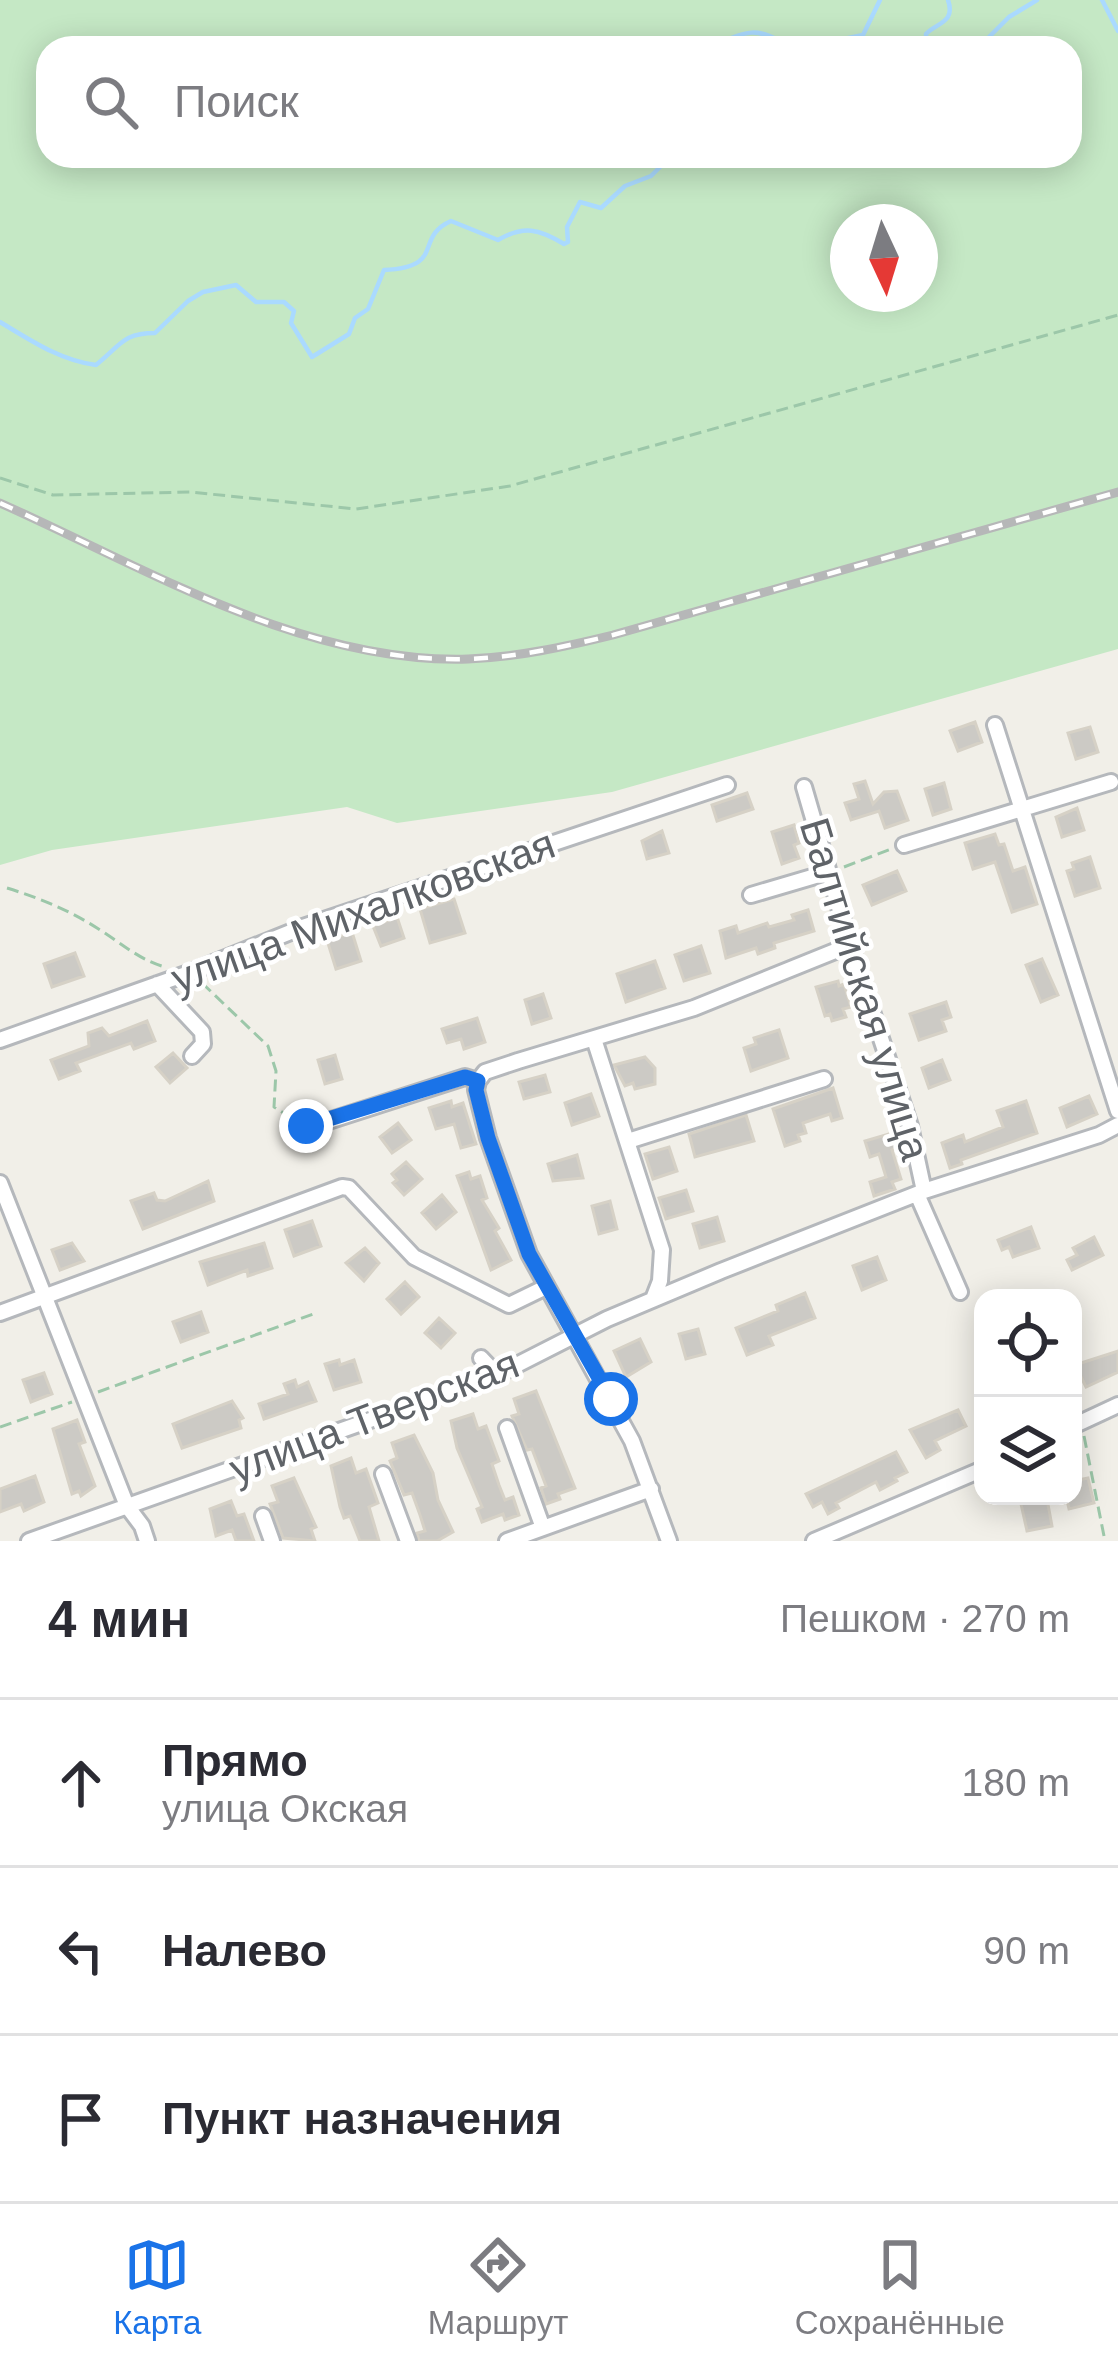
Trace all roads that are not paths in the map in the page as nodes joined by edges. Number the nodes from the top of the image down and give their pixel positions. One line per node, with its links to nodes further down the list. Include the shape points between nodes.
1 (995, 725): 5 (street)
2 (1112, 782): 5 (street)
3 (728, 785): 10 (street, улица Михалковская)
4 (805, 787): 7 (street, Балтийская улица)
5 (1022, 812): 6 (street); 16 (street)
6 (901, 846)
7 (829, 872): 8 (street); 9 (street, Балтийская улица)
8 (751, 895)
9 (850, 945): 11 (street); 21 (street, Балтийская улица, via 910,1126)
10 (157, 984): 12 (street, улица Михалковская); 13 (street, via 204,1035)
11 (594, 1039): 15 (street); 19 (street)
12 (0, 1040)
13 (192, 1056)
14 (824, 1079): 19 (street)
15 (478, 1081): 17 (street, via 465,1077); 22 (street, via 488,1138)
16 (1118, 1111)
17 (316, 1125)
18 (1118, 1125): 21 (street, улица Тверская)
19 (628, 1142): 25 (street, via 662,1250)
20 (0, 1183): 24 (street)
21 (921, 1192): 23 (street, Балтийская улица); 25 (street, улица Тверская)
22 (546, 1287): 24 (street, via 509,1305 431,1268 349,1188); 27 (street)
23 (960, 1292)
24 (44, 1298): 26 (street); 36 (street)
25 (653, 1299): 27 (street, улица Тверская)
26 (0, 1313)
27 (575, 1335): 29 (street, улица Тверская); 35 (street)
28 (481, 1358): 29 (street)
29 (497, 1375): 36 (street, улица Тверская)
30 (1118, 1405): 31 (street)
31 (1082, 1421)
32 (507, 1428): 38 (street)
33 (974, 1473): 45 (street)
34 (383, 1474): 42 (street)
35 (651, 1489): 38 (street); 44 (street)
36 (127, 1506): 39 (street, улица Тверская); 40 (street)
37 (263, 1516): 41 (street)
38 (543, 1528): 43 (street)
39 (28, 1541)
40 (148, 1541)
41 (272, 1541)
42 (408, 1541)
43 (507, 1541)
44 (669, 1541)
45 (814, 1541)

